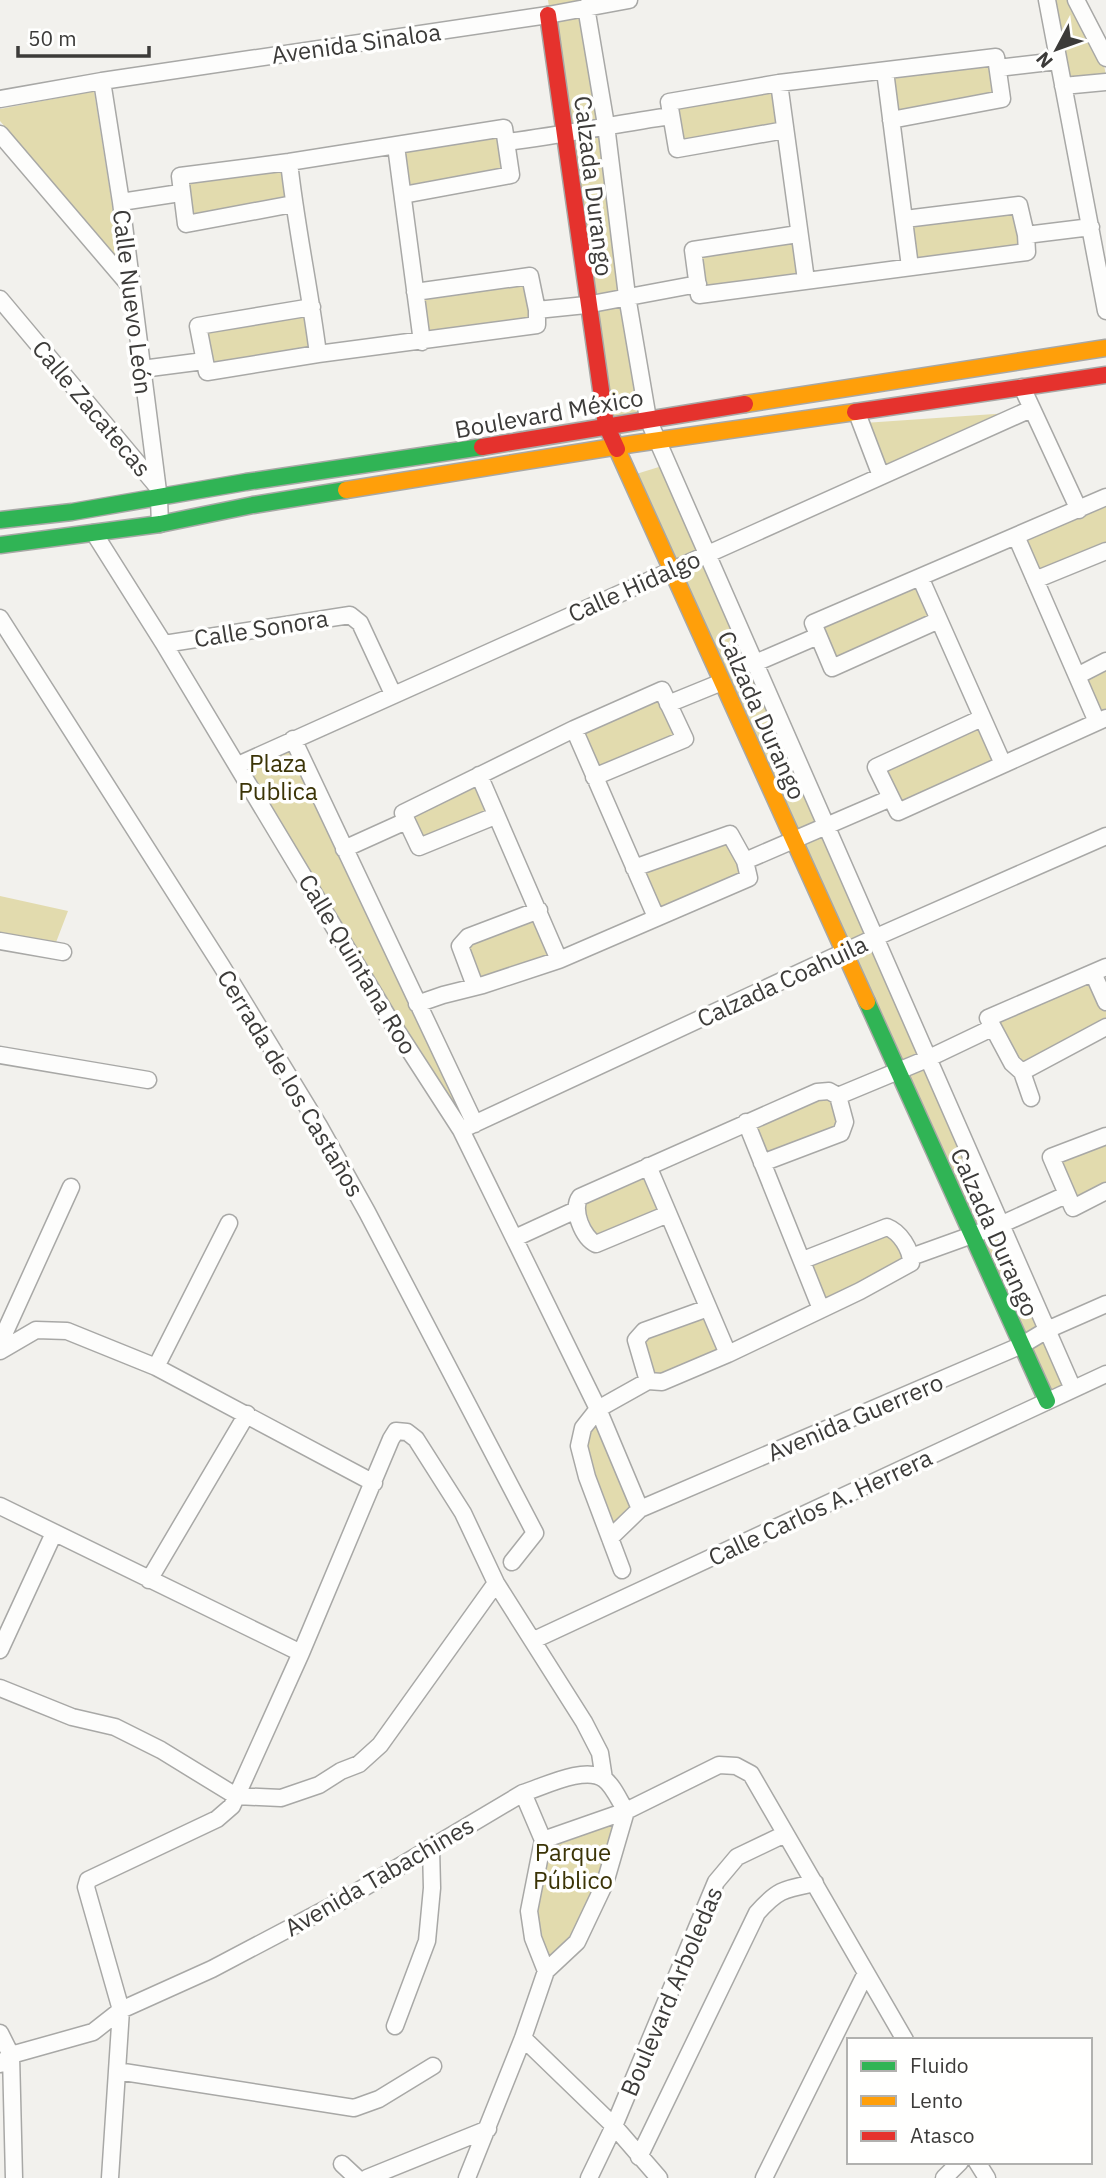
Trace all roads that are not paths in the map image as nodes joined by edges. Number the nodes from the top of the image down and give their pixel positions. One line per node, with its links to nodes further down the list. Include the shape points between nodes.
1 (629, 0): 4 (street, Avenida Sinaloa)
2 (1047, 0): 7 (street)
3 (1076, 0): 6 (street)
4 (586, 7): 5 (street, Avenida Sinaloa); 17 (street, Calzada Durango)
5 (548, 15): 10 (street, Avenida Sinaloa); 20 (main road, Calzada Durango)
6 (1106, 58)
7 (1058, 61): 8 (street); 13 (street)
8 (998, 68): 9 (street, via 996,57); 16 (street, via 1002,99)
9 (885, 71): 12 (street); 16 (street)
10 (102, 81): 14 (street, Avenida Sinaloa); 26 (street, Calle Nuevo León)
11 (1106, 82): 13 (street)
12 (779, 83): 15 (street, via 670,102); 18 (street)
13 (1063, 86): 29 (street)
14 (0, 99)
15 (670, 116): 17 (street); 18 (street, via 677,149)
16 (891, 120): 28 (street)
17 (606, 125): 20 (street); 37 (street, Calzada Durango)
18 (785, 130): 30 (street)
19 (0, 134): 35 (street)
20 (566, 134): 21 (street); 39 (main road, Calzada Durango)
21 (508, 142): 22 (street, via 504,128); 25 (street, via 511,175)
22 (396, 146): 23 (street); 25 (street)
23 (289, 162): 24 (street, via 180,176); 27 (street)
24 (180, 193): 26 (street); 27 (street, via 186,225)
25 (403, 195): 36 (street)
26 (121, 202): 35 (street, Calle Nuevo León)
27 (293, 204): 40 (street)
28 (905, 219): 31 (street, via 1019,205); 32 (street)
29 (1091, 227): 31 (street); 42 (street)
30 (798, 234): 33 (street); 34 (street, via 693,250)
31 (1026, 235): 32 (street, via 1027,252)
32 (910, 267): 33 (street)
33 (806, 280): 34 (street, via 699,295)
34 (698, 284): 37 (street)
35 (131, 287): 47 (street, Calle Nuevo León)
36 (415, 292): 41 (street, via 530,276); 43 (street)
37 (627, 296): 39 (street); 52 (street, Calzada Durango)
38 (0, 299): 57 (street, Calle Zacatecas)
39 (586, 305): 41 (street); 53 (main road, Calzada Durango)
40 (312, 307): 45 (street); 46 (street, via 198,326)
41 (537, 310): 43 (street, via 537,325)
42 (1106, 312)
43 (422, 342): 45 (street)
44 (1106, 348): 52 (main road, Boulevard México)
45 (318, 354): 46 (street, via 206,372)
46 (204, 361): 47 (street)
47 (142, 369): 57 (street, Calle Nuevo León)
48 (1106, 375): 49 (main road, Boulevard México)
49 (1022, 387): 50 (street); 51 (main road, Boulevard México)
50 (1031, 409): 56 (street, Calle Hidalgo); 59 (street)
51 (857, 413): 54 (main road, Boulevard México); 56 (street)
52 (648, 419): 53 (main road, Boulevard México); 54 (street, Calzada Durango)
53 (606, 425): 55 (main road, Calzada Durango); 57 (main road, Boulevard México, via 422,457)
54 (655, 440): 55 (main road, Boulevard México); 66 (street, Calzada Durango)
55 (615, 447): 61 (main road, Boulevard México); 67 (main road, Calzada Durango)
56 (881, 476): 66 (street, Calle Hidalgo)
57 (158, 492): 60 (main road, Boulevard México, via 72,512); 61 (street, Calle Nuevo León)
58 (1106, 497): 59 (street)
59 (1079, 510): 63 (street)
60 (0, 520)
61 (160, 524): 62 (main road, Boulevard México)
62 (94, 533): 64 (main road, Boulevard México); 73 (street, Calle Quintana Roo)
63 (1016, 536): 68 (street); 69 (street)
64 (0, 545)
65 (1106, 551): 69 (street)
66 (706, 555): 67 (street, Calle Hidalgo); 75 (street, Calzada Durango)
67 (671, 570): 77 (main road, Calzada Durango); 78 (street, Calle Hidalgo)
68 (920, 577): 71 (street); 72 (street, via 813,623)
69 (1035, 580): 76 (street)
70 (0, 618): 153 (street, Cerrada de los Castaños, via 221,965 367,1212 535,1533)
71 (939, 620): 72 (street, via 832,668); 80 (street)
72 (818, 636): 75 (street)
73 (164, 644): 78 (street, Calle Sonora, via 350,615 360,624); 85 (street, Calle Quintana Roo)
74 (1106, 662): 76 (street)
75 (754, 664): 91 (street, Calzada Durango)
76 (1077, 676): 81 (street)
77 (722, 682): 79 (street); 93 (main road, Calzada Durango)
78 (393, 694): 83 (street, Calle Hidalgo)
79 (668, 704): 82 (street, via 662,690); 87 (street, via 685,738)
80 (982, 718): 84 (street); 88 (street, via 876,767)
81 (1102, 720): 84 (street)
82 (573, 729): 86 (street); 87 (street)
83 (293, 739): 85 (street, Calle Hidalgo); 94 (street, Calle Quintana Roo)
84 (1003, 764): 88 (street, via 898,812)
85 (238, 765): 118 (street, Calle Quintana Roo, via 388,1017)
86 (479, 775): 89 (street); 90 (street, via 403,813)
87 (594, 777): 96 (street)
88 (891, 798): 91 (street)
89 (495, 816): 90 (street, via 419,847); 97 (street)
90 (406, 821): 94 (street)
91 (826, 828): 93 (street); 99 (street, Calzada Durango)
92 (1106, 836): 99 (street, Calzada Coahuila)
93 (793, 840): 95 (street); 102 (main road, Calzada Durango)
94 (344, 849): 107 (street, Calle Quintana Roo)
95 (745, 861): 96 (street, via 730,834); 98 (street, via 749,878)
96 (634, 868): 98 (street)
97 (539, 910): 103 (street); 105 (street, via 461,943)
98 (656, 917): 103 (street)
99 (874, 938): 102 (street, Calzada Coahuila); 111 (street, Calzada Durango)
100 (0, 941): 101 (street)
101 (63, 952)
102 (844, 952): 112 (main road, Calzada Durango); 118 (street, Calzada Coahuila)
103 (559, 960): 105 (street)
104 (1100, 970): 106 (street); 109 (street, via 988,1018)
105 (475, 986): 107 (street)
106 (1106, 1002)
107 (417, 1004): 118 (street, Calle Quintana Roo)
108 (1106, 1027): 113 (street)
109 (992, 1028): 111 (street); 113 (street)
110 (0, 1055): 114 (street)
111 (927, 1059): 112 (street); 128 (street, Calzada Durango)
112 (898, 1071): 115 (street); 129 (main road, Calzada Durango)
113 (1022, 1072): 116 (street)
114 (148, 1080)
115 (838, 1096): 117 (street, via 817,1092); 120 (street, via 845,1122 841,1133)
116 (1031, 1098)
117 (746, 1122): 120 (street); 121 (street)
118 (468, 1127): 130 (street, Calle Quintana Roo)
119 (1106, 1136): 124 (street, via 1051,1157)
120 (762, 1163): 132 (street)
121 (648, 1166): 125 (street, via 580,1197); 126 (street)
122 (71, 1187): 137 (street)
123 (1106, 1191): 124 (street, via 1073,1208)
124 (1066, 1195): 128 (street)
125 (576, 1210): 126 (street, via 589,1240 596,1244); 130 (street)
126 (668, 1214): 134 (street)
127 (229, 1223): 141 (street)
128 (1000, 1225): 129 (street); 136 (street, Calzada Durango)
129 (972, 1236): 131 (street); 138 (main road, Calzada Durango)
130 (515, 1238): 146 (street, Calle Quintana Roo)
131 (911, 1256): 132 (street, via 898,1234 887,1227); 135 (street, via 909,1265)
132 (803, 1260): 135 (street)
133 (1106, 1304): 136 (street, Avenida Guerrero)
134 (708, 1308): 140 (street); 143 (street, via 637,1336)
135 (821, 1310): 140 (street)
136 (1047, 1330): 138 (street, Avenida Guerrero); 144 (street, Calzada Durango)
137 (0, 1343)
138 (1022, 1345): 145 (main road, Calzada Durango); 150 (street, Avenida Guerrero)
139 (0, 1351): 141 (street, via 36,1330 55,1329)
140 (729, 1353): 143 (street, via 662,1382)
141 (156, 1367): 147 (street)
142 (1106, 1374): 144 (street, Calle Carlos A. Herrera)
143 (648, 1381): 146 (street)
144 (1073, 1389): 145 (street, Calle Carlos A. Herrera)
145 (1047, 1401): 157 (street, Calle Carlos A. Herrera)
146 (598, 1409): 150 (street, Calle Quintana Roo); 152 (street, via 583,1427 579,1446)
147 (247, 1414): 148 (street); 155 (street)
148 (374, 1483): 156 (street, via 391,1439 397,1431 407,1432 463,1513); 159 (street)
149 (0, 1506): 151 (street)
150 (640, 1509): 152 (street, Avenida Guerrero)
151 (54, 1533): 155 (street); 158 (street)
152 (610, 1538): 154 (street)
153 (512, 1562)
154 (622, 1570)
155 (149, 1580): 159 (street)
156 (496, 1583): 157 (street); 163 (street, via 400,1719 359,1764 281,1798)
157 (534, 1640): 161 (street, via 595,1743)
158 (0, 1650)
159 (301, 1653): 163 (street)
160 (0, 1688): 163 (street, via 72,1717 115,1727)
161 (604, 1779): 162 (street, Avenida Tabachines, via 580,1774); 164 (street)
162 (523, 1793): 166 (street); 167 (street, Avenida Tabachines)
163 (236, 1797): 171 (street, via 216,1819 88,1880 86,1887)
164 (626, 1811): 165 (street, via 719,1765 736,1766 751,1774); 166 (street); 169 (street, via 605,1883 577,1942)
165 (785, 1834): 168 (street); 179 (street, Boulevard Arboledas, via 737,1857 716,1882)
166 (543, 1840): 169 (street, via 529,1911 533,1938)
167 (431, 1847): 171 (street, Avenida Tabachines, via 212,1969); 172 (street, via 427,1941)
168 (815, 1883): 170 (street); 181 (street, via 782,1890 757,1913)
169 (546, 1971): 174 (street)
170 (866, 1973): 175 (street); 191 (street)
171 (121, 2010): 176 (street, Avenida Tabachines, via 93,2032); 178 (street)
172 (395, 2026)
173 (0, 2033): 176 (street)
174 (523, 2038): 179 (street); 180 (street)
175 (904, 2038)
176 (5, 2060): 184 (street)
177 (433, 2066): 178 (street, via 355,2108)
178 (117, 2071): 185 (street)
179 (614, 2126): 181 (street); 189 (street, Boulevard Arboledas)
180 (488, 2129): 187 (street); 188 (street)
181 (639, 2157): 190 (street)
182 (342, 2164): 186 (street)
183 (958, 2164): 192 (street)
184 (14, 2178)
185 (110, 2178)
186 (357, 2178)
187 (367, 2178)
188 (467, 2178)
189 (589, 2178)
190 (659, 2178)
191 (764, 2178)
192 (944, 2178)

